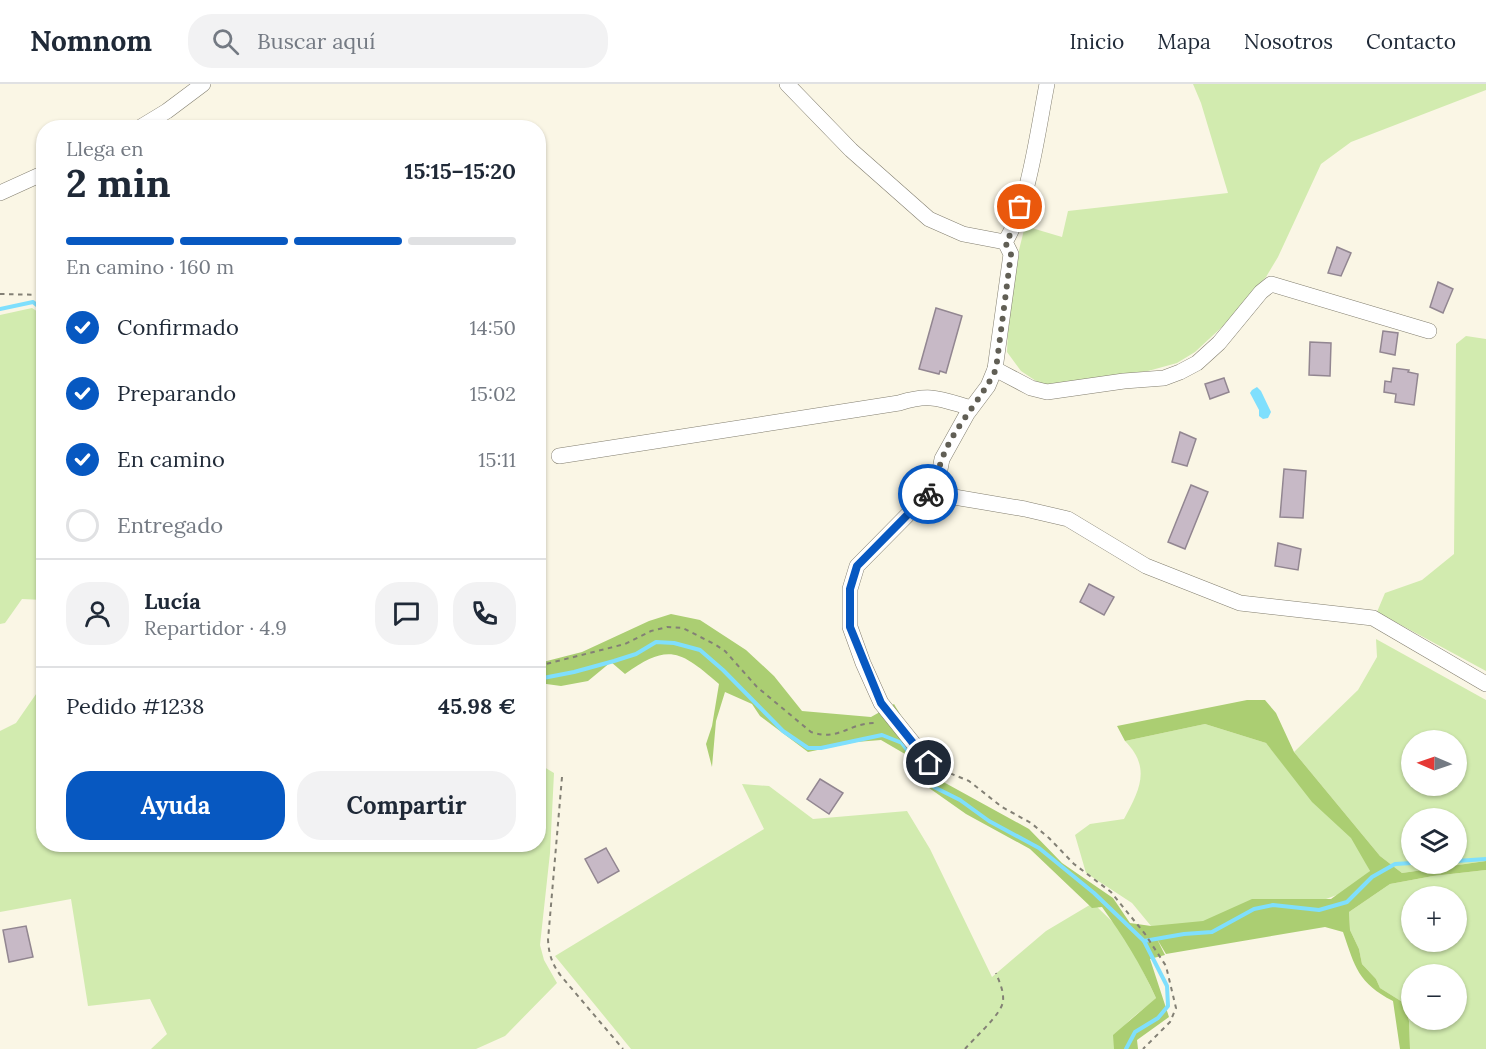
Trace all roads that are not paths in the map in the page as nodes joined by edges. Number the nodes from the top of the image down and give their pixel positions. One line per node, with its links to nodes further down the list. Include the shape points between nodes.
1 (204, 84): 4 (street)
2 (787, 84): 7 (street, via 851,150 929,219 963,234)
3 (1047, 84): 7 (street, via 1015,228)
4 (153, 120)
5 (36, 176): 6 (street)
6 (0, 193)
7 (1005, 242): 9 (street, via 1011,254)
8 (1429, 331): 9 (street, via 1270,284 1197,363 1164,378 1047,392)
9 (996, 369): 10 (street)
10 (971, 408): 11 (street, via 930,396 918,397); 12 (street, via 942,459)
11 (559, 456)
12 (937, 485): 13 (street, via 954,497 1068,519 1146,566 1240,603 1373,618); 14 (street, via 857,566 850,589 850,627 881,703)
13 (1486, 684)
14 (929, 763)

